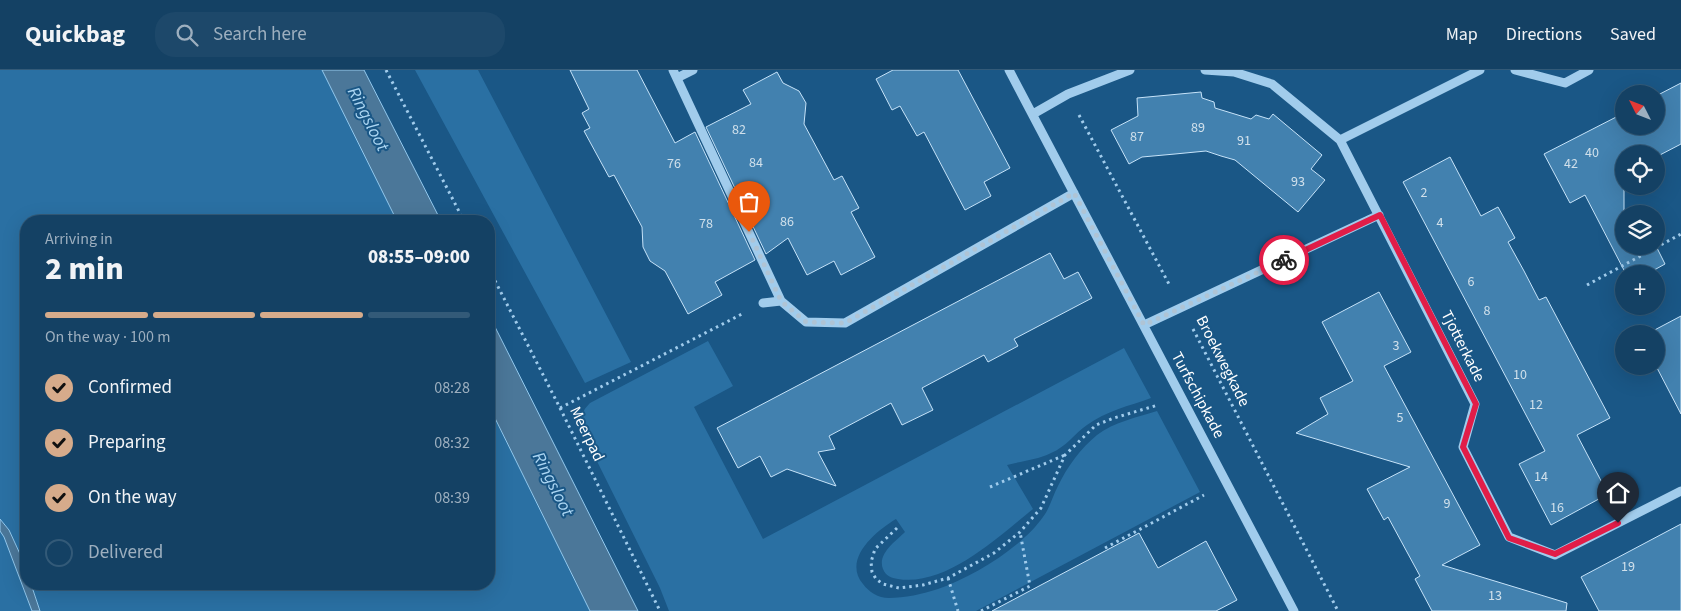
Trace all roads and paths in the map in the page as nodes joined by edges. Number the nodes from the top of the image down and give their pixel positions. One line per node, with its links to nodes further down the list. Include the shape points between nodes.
1 (693, 70): 9 (street)
2 (1009, 70): 11 (street, Turfschipkade)
3 (1130, 70): 10 (street)
4 (1205, 70): 12 (street, Tjotterkade, via 1234,72 1272,84)
5 (1480, 70): 12 (street)
6 (1515, 70): 7 (street, via 1565,83)
7 (1589, 70)
8 (388, 71): 14 (path)
9 (675, 74): 19 (street)
10 (1068, 94): 11 (street); 21 (path, Broekwegkade)
11 (1033, 114): 13 (street, Turfschipkade)
12 (1340, 140): 15 (street, Tjotterkade)
13 (1074, 193): 19 (street, via 845,323 806,322); 22 (street, Turfschipkade)
14 (461, 215)
15 (1380, 215): 21 (street); 28 (street, Tjotterkade, via 1476,404 1463,447 1509,538 1555,554)
16 (1681, 234): 18 (path)
17 (495, 281): 24 (path, Meerpad)
18 (1587, 285)
19 (781, 301): 20 (street)
20 (763, 303): 24 (path)
21 (1182, 307): 22 (street); 37 (path, Broekwegkade)
22 (1144, 325): 23 (street, Turfschipkade)
23 (1183, 398): 25 (path, via 1096,425); 26 (street, Turfschipkade)
24 (560, 408): 33 (path, Meerpad)
25 (1065, 455): 27 (path); 30 (path, via 1041,508)
26 (1227, 482): 31 (path); 36 (street, Turfschipkade)
27 (990, 487)
28 (1681, 491)
29 (897, 528): 32 (path, via 875,549 871,562 876,579 899,588 923,586)
30 (1020, 532): 32 (path, via 994,553); 35 (path, via 1030,586)
31 (1105, 548)
32 (948, 578): 34 (path)
33 (660, 611)
34 (958, 611)
35 (982, 611)
36 (1294, 611)
37 (1338, 611)

